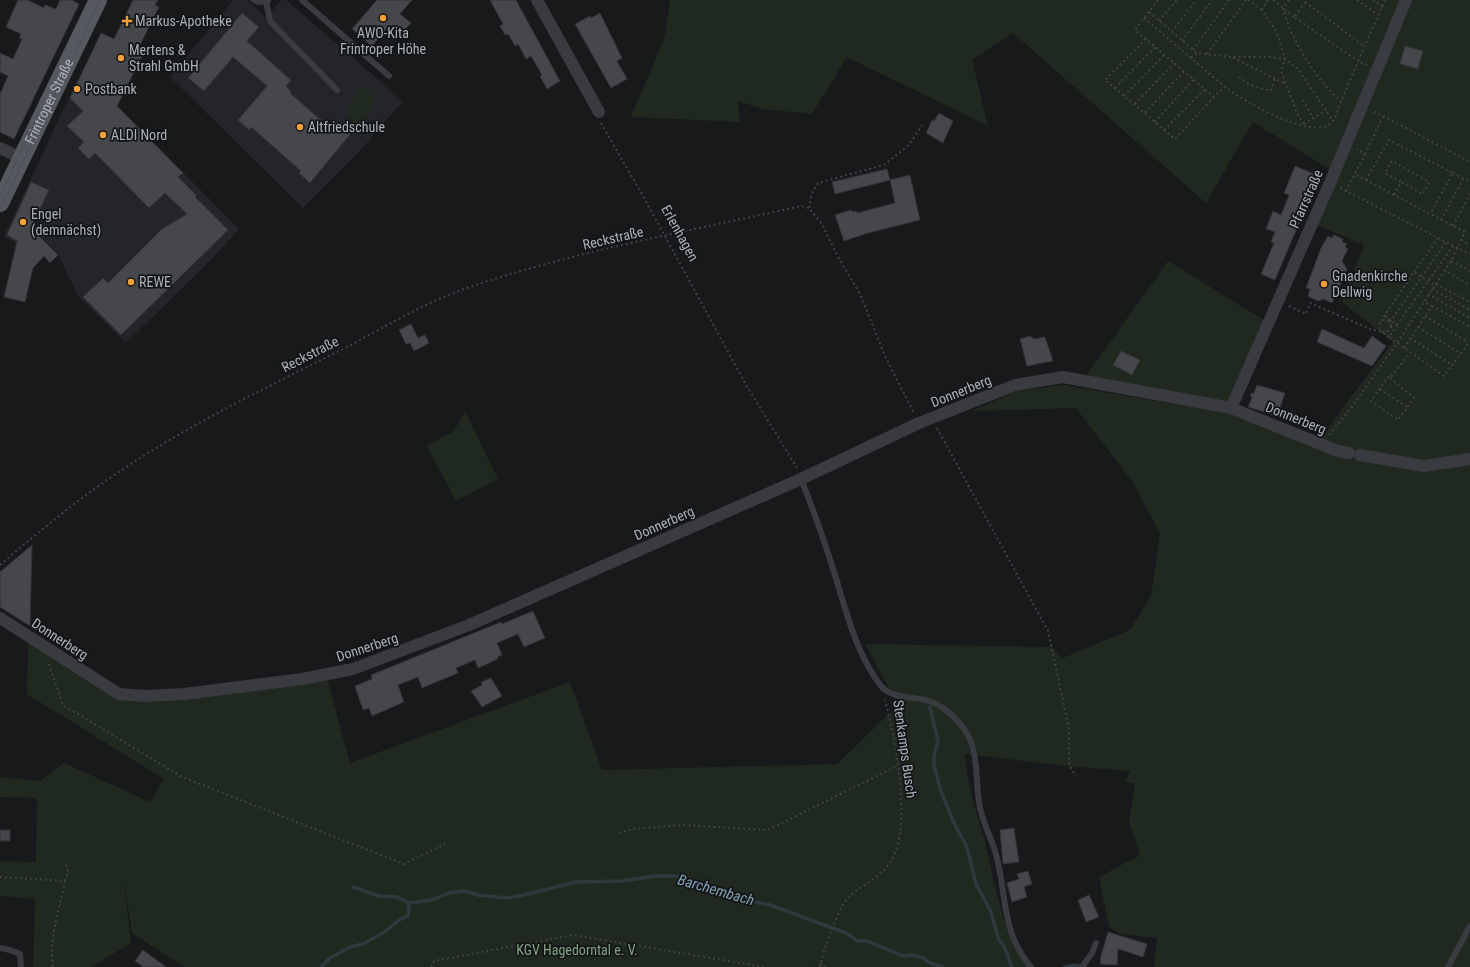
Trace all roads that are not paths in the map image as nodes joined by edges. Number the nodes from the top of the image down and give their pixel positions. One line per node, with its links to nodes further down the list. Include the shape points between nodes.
1 (98, 0): 11 (main road, Frintroper Straße)
2 (254, 0): 6 (lane)
3 (302, 0): 7 (lane)
4 (537, 0): 9 (street)
5 (1406, 0): 13 (street, Pfarrstraße, via 1330,183)
6 (268, 1): 8 (lane, via 270,22)
7 (389, 76)
8 (337, 90)
9 (599, 112)
10 (0, 148): 11 (street)
11 (21, 158): 12 (main road, Frintroper Straße)
12 (0, 203)
13 (1231, 408): 14 (street, Donnerberg, via 1322,445 1354,454 1424,466); 15 (street, Donnerberg, via 1063,377 1015,385 932,418)
14 (1470, 459)
15 (801, 479): 16 (street, Donnerberg, via 469,625 370,664 302,679 184,694 119,694); 22 (lane, Stenkamps Busch, via 818,522 856,644 882,688 899,696 932,702 963,727 972,744 979,804 996,856 1009,928 1016,947)
16 (0, 618)
17 (1470, 926): 23 (lane)
18 (1096, 943): 20 (lane)
19 (0, 948): 21 (lane, via 20,954)
20 (1083, 966)
21 (21, 967)
22 (1032, 967)
23 (1448, 967)

